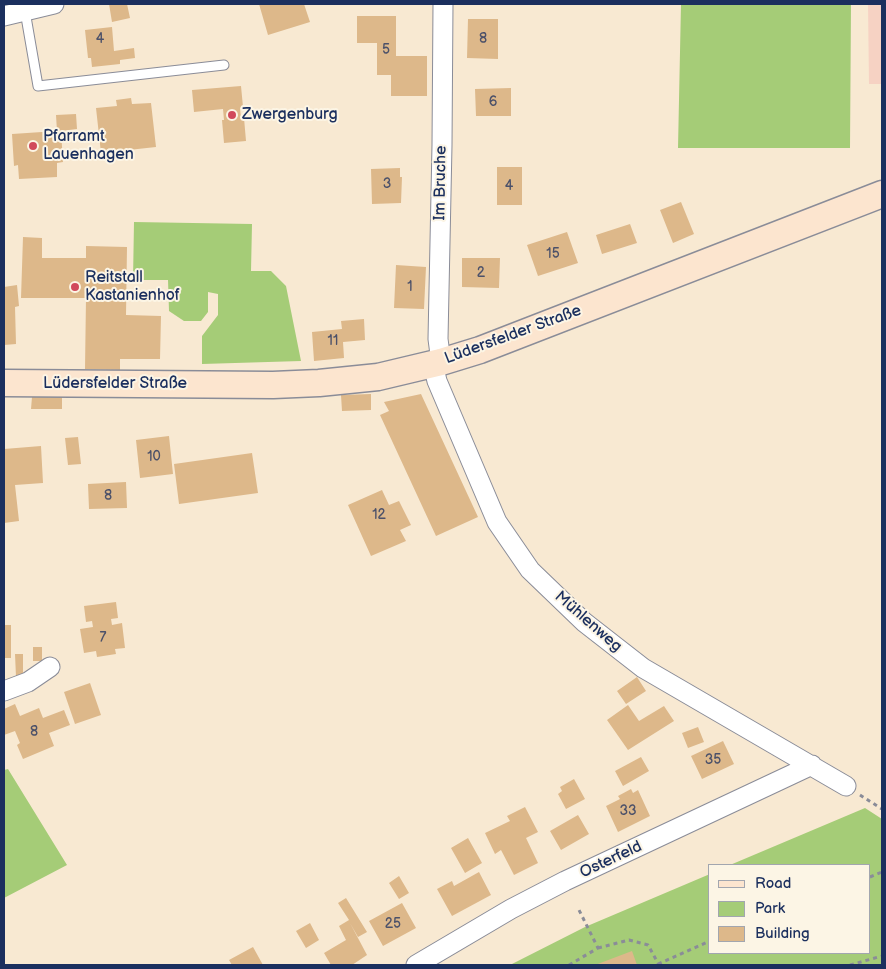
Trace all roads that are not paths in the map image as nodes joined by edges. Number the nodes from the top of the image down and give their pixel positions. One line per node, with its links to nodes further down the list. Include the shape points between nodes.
1 (54, 4): 3 (street)
2 (444, 4): 7 (street, Im Bruche)
3 (25, 11): 4 (street); 5 (lane, via 38,86)
4 (4, 16)
5 (224, 65)
6 (882, 194): 7 (street, Lüdersfelder Straße, via 490,346)
7 (437, 363): 8 (street, Lüdersfelder Straße, via 378,377 319,384); 11 (street, Mühlenweg, via 437,381 497,522 530,570 584,622 644,668)
8 (4, 383)
9 (50, 667): 10 (street, via 28,682)
10 (4, 691)
11 (812, 765): 12 (street, Mühlenweg); 13 (street, Osterfeld, via 565,881)
12 (846, 786)
13 (416, 965)

